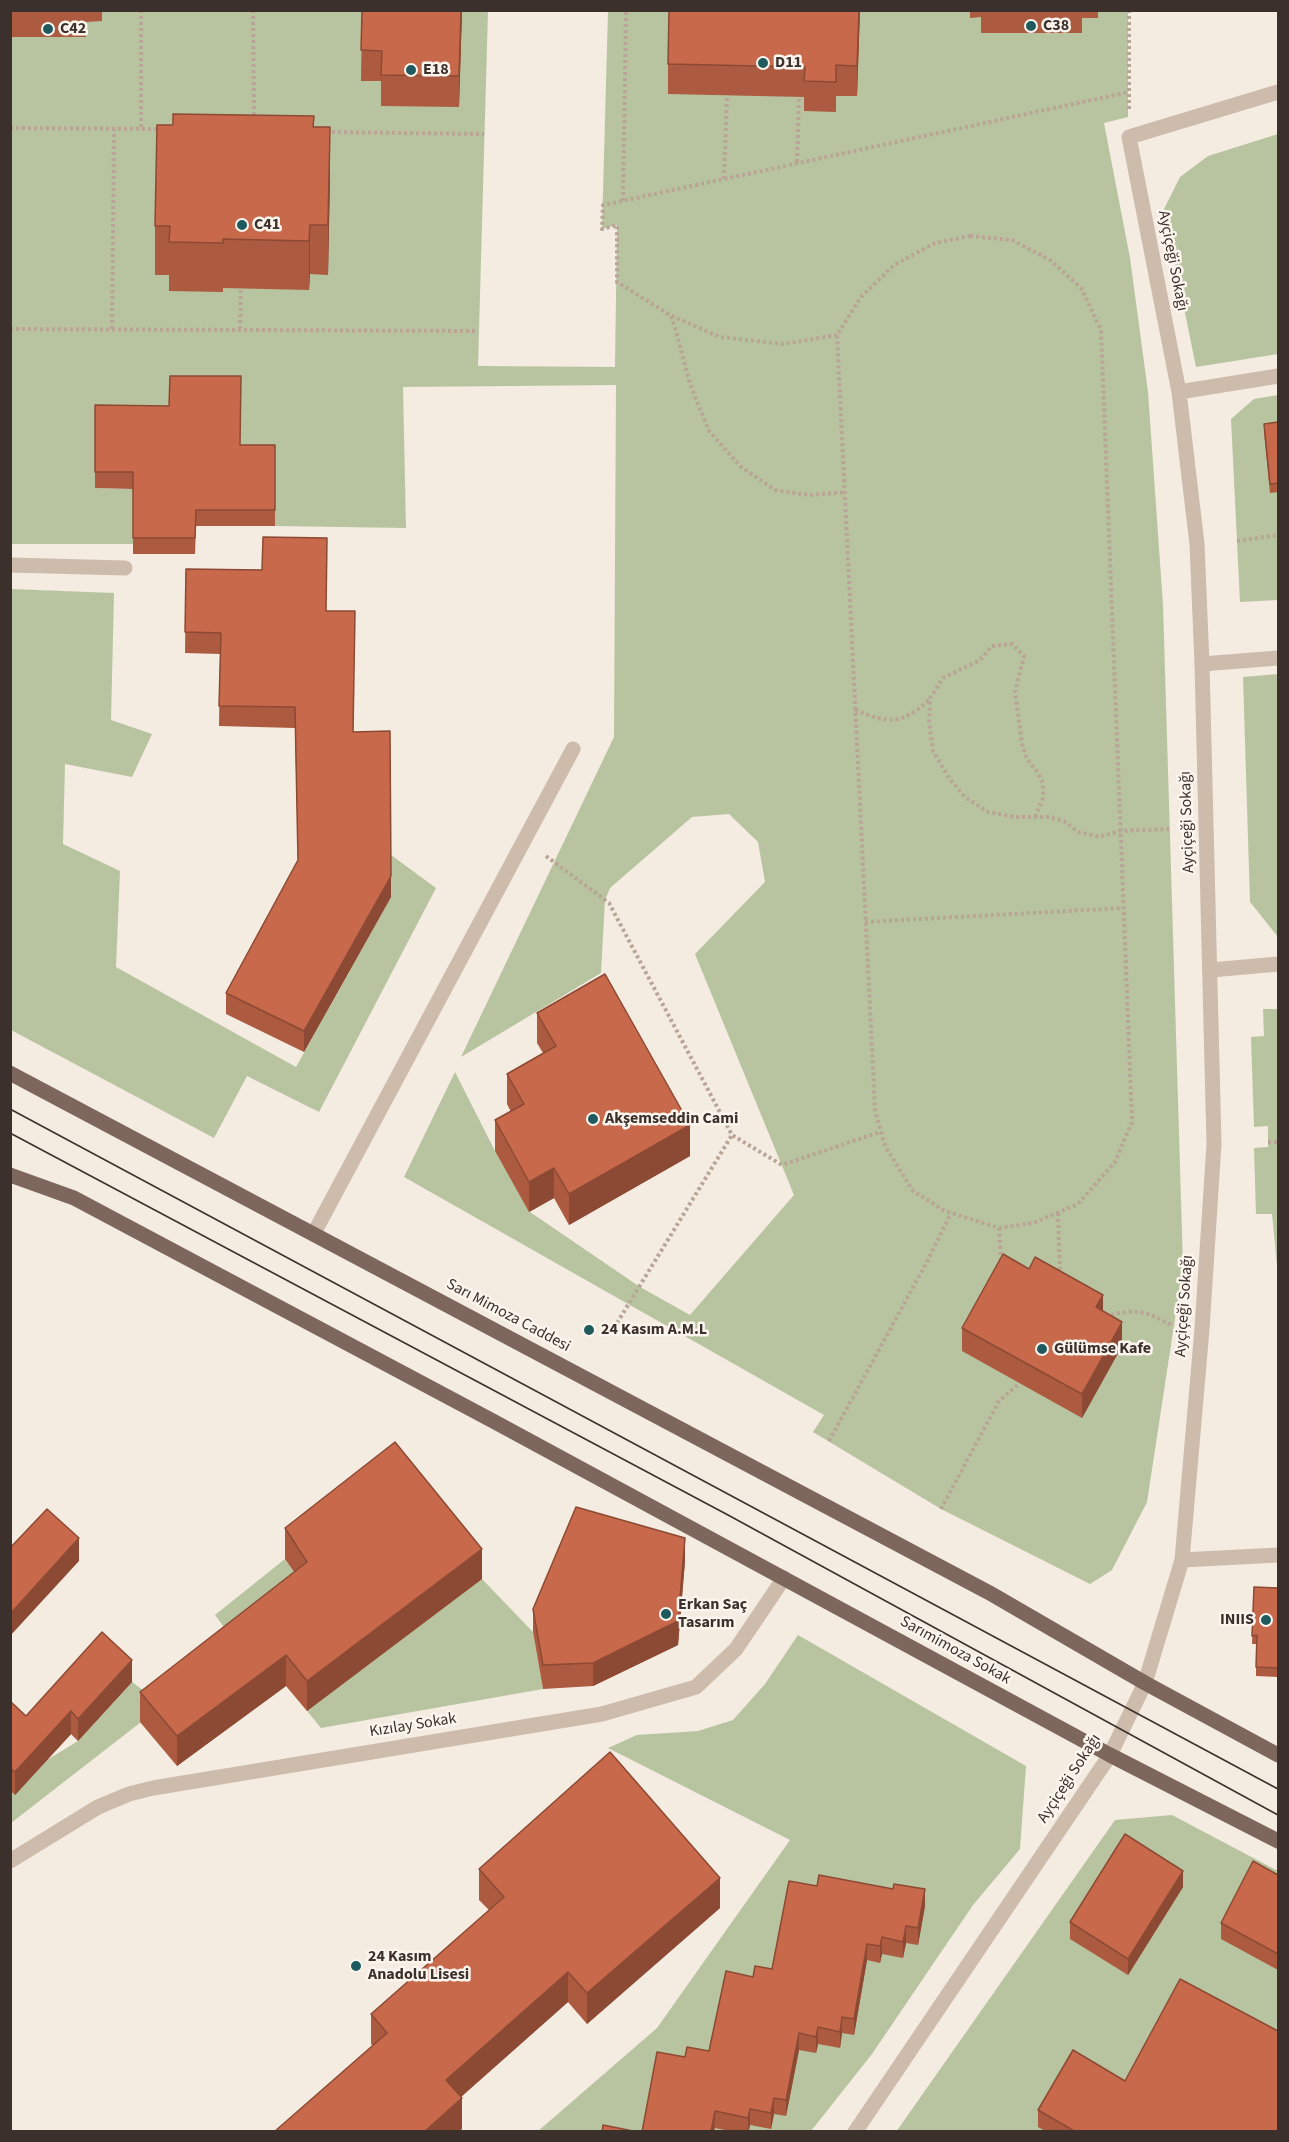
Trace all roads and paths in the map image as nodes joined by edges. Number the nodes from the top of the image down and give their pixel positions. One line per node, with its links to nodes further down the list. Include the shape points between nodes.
1 (141, 10): 12 (path)
2 (253, 10): 9 (path)
3 (626, 10): 19 (path)
4 (1129, 10): 5 (path)
5 (1129, 92): 16 (path); 17 (path)
6 (1278, 92): 16 (street)
7 (727, 95): 18 (path)
8 (800, 97): 17 (path)
9 (254, 120)
10 (10, 128): 11 (path)
11 (114, 129): 12 (path); 24 (path)
12 (141, 129): 13 (path)
13 (163, 129)
14 (323, 132): 15 (path)
15 (484, 134)
16 (1129, 137): 28 (street, Ayçiçeği Sokağı)
17 (796, 162): 18 (path)
18 (724, 179): 19 (path)
19 (623, 201): 21 (path, via 603,205 602,229 617,225 617,282)
20 (241, 276): 23 (path)
21 (670, 315): 26 (path, via 720,337 783,344); 29 (path, via 690,384 709,431 740,466 775,490 809,495)
22 (10, 328): 24 (path)
23 (240, 328): 24 (path); 25 (path)
24 (112, 329)
25 (478, 331)
26 (837, 335): 29 (path); 41 (path, via 861,297 894,265 935,243 970,236 1012,240 1050,260 1081,288 1101,330)
27 (1278, 376): 28 (street)
28 (1179, 392): 35 (street, Ayçiçeği Sokağı, via 1197,544)
29 (845, 492): 37 (path)
30 (1278, 536): 31 (path)
31 (1237, 542)
32 (10, 565): 33 (street)
33 (125, 568)
34 (1278, 658): 35 (street)
35 (1202, 664): 46 (street, Ayçiçeği Sokağı)
36 (930, 698): 37 (path, via 915,713 897,720 879,720); 39 (path, via 933,751 965,797 988,812); 39 (path, via 943,678 980,660 992,646 1012,644 1024,656 1015,692 1022,744 1043,783 1043,798)
37 (855, 710): 44 (path)
38 (573, 749): 42 (street)
39 (1035, 818): 41 (path, via 1064,820 1078,832 1099,837)
40 (1169, 829): 41 (path)
41 (1121, 831): 43 (path)
42 (525, 841): 49 (path, via 609,903); 56 (street)
43 (1123, 908): 44 (path); 54 (path, via 1132,1122 1115,1162 1078,1204)
44 (865, 922): 48 (path, via 875,1110)
45 (1278, 964): 46 (street)
46 (1211, 970): 61 (street, Ayçiçeği Sokağı, via 1214,1144)
47 (10, 1073): 56 (main road, Sarı Mimoza Caddesi)
48 (880, 1132): 49 (path, via 782,1165); 53 (path, via 913,1191)
49 (732, 1135): 60 (path)
50 (1268, 1142): 51 (path)
51 (1278, 1142)
52 (10, 1175): 67 (main road, via 74,1198)
53 (951, 1213): 55 (path); 63 (path)
54 (1058, 1213): 55 (path, via 1034,1223); 58 (path)
55 (999, 1228): 57 (path)
56 (314, 1233): 68 (main road, Sarı Mimoza Caddesi, via 988,1592)
57 (1002, 1270)
58 (1060, 1280)
59 (1103, 1316): 61 (path, via 1136,1310 1173,1326)
60 (617, 1323)
61 (1202, 1329): 66 (street, Ayçiçeği Sokağı)
62 (1020, 1383): 64 (path, via 999,1401)
63 (829, 1441)
64 (941, 1509)
65 (1278, 1555): 66 (street)
66 (1182, 1560): 68 (street, Ayçiçeği Sokağı)
67 (784, 1578): 69 (main road, Sarımimoza Sokak); 72 (street, Kızılay Sokak, via 736,1649 696,1687 603,1714 129,1794 98,1807)
68 (1145, 1683): 69 (street, Ayçiçeği Sokağı); 70 (main road)
69 (1110, 1755): 71 (main road); 73 (street, Ayçiçeği Sokağı)
70 (1278, 1755)
71 (1278, 1841)
72 (10, 1861)
73 (855, 2132)

